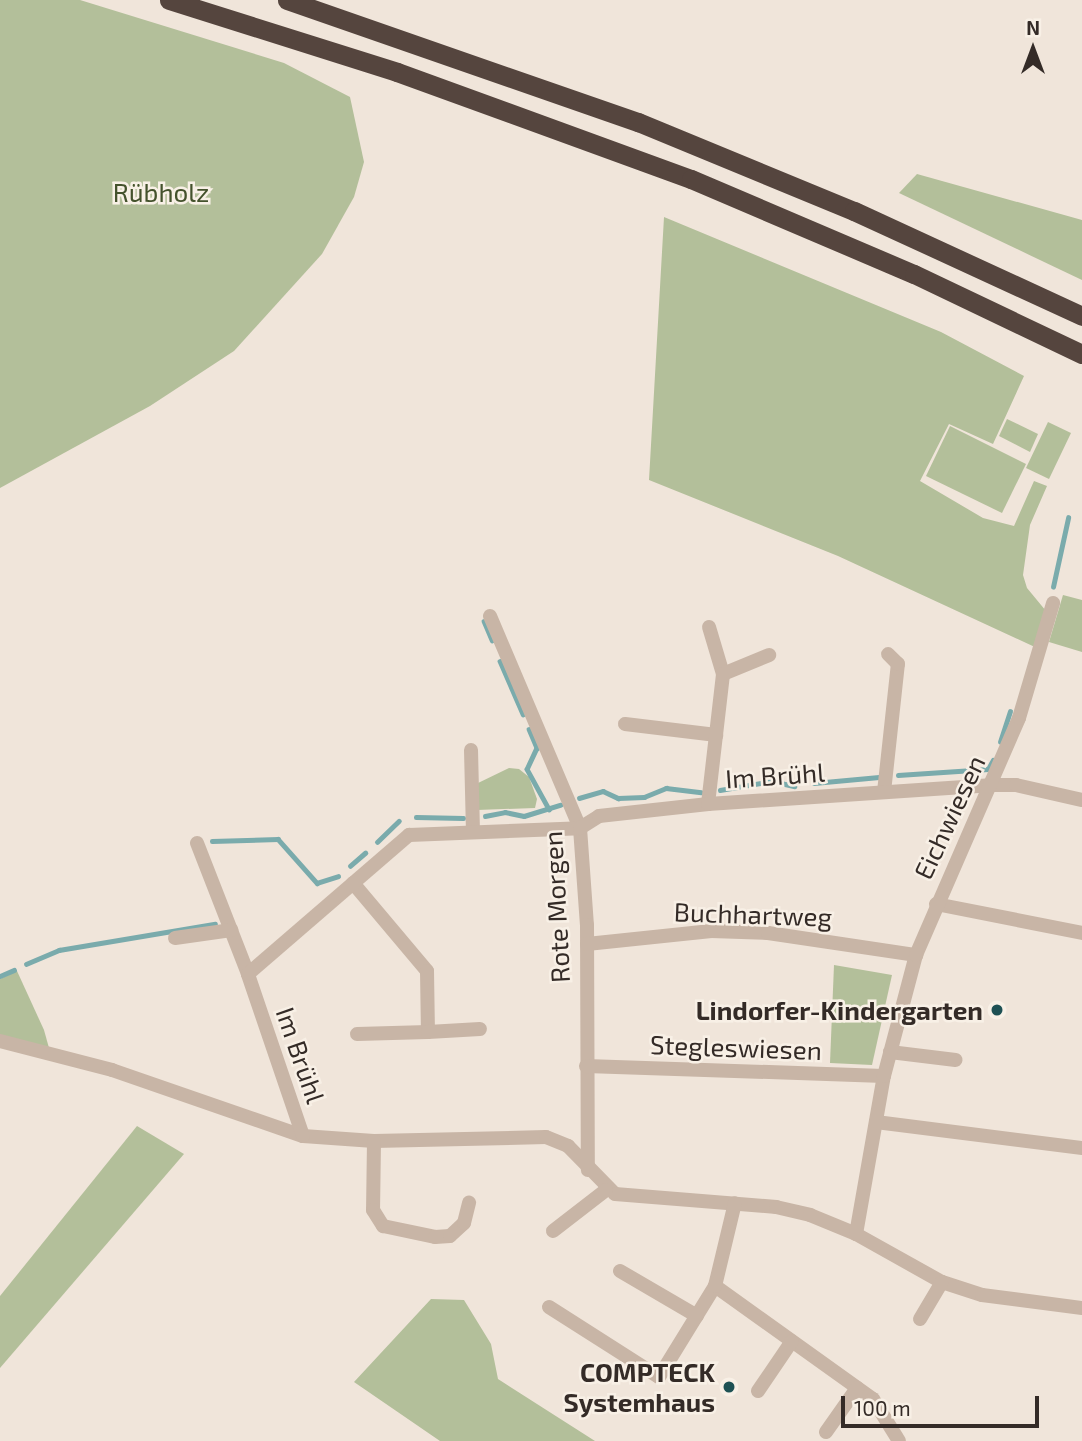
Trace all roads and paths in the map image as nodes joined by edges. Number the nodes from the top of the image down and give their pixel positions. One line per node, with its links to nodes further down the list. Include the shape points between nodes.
1 (169, 0): 4 (highway, via 397,72 691,179 914,274)
2 (287, 0): 3 (highway, via 638,122 854,211)
3 (1082, 316)
4 (1082, 354)
5 (1053, 603): 14 (street, Eichwiesen, via 1019,718)
6 (490, 616): 18 (street, Rote Morgen)
7 (709, 627): 10 (street)
8 (888, 654): 15 (street, via 898,664)
9 (769, 655): 10 (street)
10 (723, 674): 12 (street)
11 (625, 724): 12 (street)
12 (716, 735): 17 (street)
13 (471, 750): 19 (street)
14 (993, 785): 15 (street, Im Brühl); 16 (street, Im Brühl, via 1016,785); 22 (street, Eichwiesen)
15 (884, 792): 17 (street, Im Brühl)
16 (1082, 800)
17 (708, 804): 18 (street, Im Brühl, via 600,816)
18 (580, 828): 19 (street, Im Brühl); 26 (street, Rote Morgen)
19 (473, 832): 21 (street, Im Brühl, via 409,835)
20 (197, 843): 23 (street)
21 (353, 883): 28 (street, Im Brühl); 30 (street, via 427,971)
22 (936, 904): 24 (street); 27 (street, Eichwiesen)
23 (231, 930): 25 (street); 28 (street)
24 (1082, 933)
25 (175, 938)
26 (587, 944): 27 (street, Buchhartweg, via 711,931 768,933); 35 (street, Rote Morgen)
27 (916, 955): 33 (street, Eichwiesen)
28 (247, 974): 38 (street, Im Brühl)
29 (480, 1029): 30 (street)
30 (428, 1031): 31 (street)
31 (358, 1034)
32 (0, 1041): 38 (street, via 112,1070)
33 (890, 1052): 34 (street); 36 (street, Eichwiesen)
34 (956, 1060)
35 (586, 1066): 36 (street, Stegleswiesen); 41 (street, Rote Morgen)
36 (884, 1076): 37 (street, Eichwiesen)
37 (876, 1122): 40 (street); 46 (street, Eichwiesen)
38 (303, 1136): 39 (street)
39 (374, 1141): 41 (street, via 546,1137 568,1146); 43 (street, via 373,1210 383,1226 450,1236 464,1223)
40 (1082, 1148)
41 (588, 1170): 42 (street)
42 (606, 1189): 44 (street, via 628,1197); 45 (street)
43 (469, 1203)
44 (735, 1203): 46 (street, via 810,1215); 49 (street)
45 (553, 1231)
46 (856, 1234): 48 (street)
47 (620, 1271): 52 (street)
48 (942, 1282): 51 (street, via 982,1296); 53 (street)
49 (715, 1286): 52 (street); 54 (street)
50 (549, 1307): 52 (street, via 659,1377)
51 (1082, 1308)
52 (697, 1316)
53 (920, 1319)
54 (792, 1341): 55 (street); 56 (street)
55 (857, 1388): 57 (street); 58 (street, via 886,1412)
56 (758, 1391)
57 (826, 1432)
58 (900, 1441)

